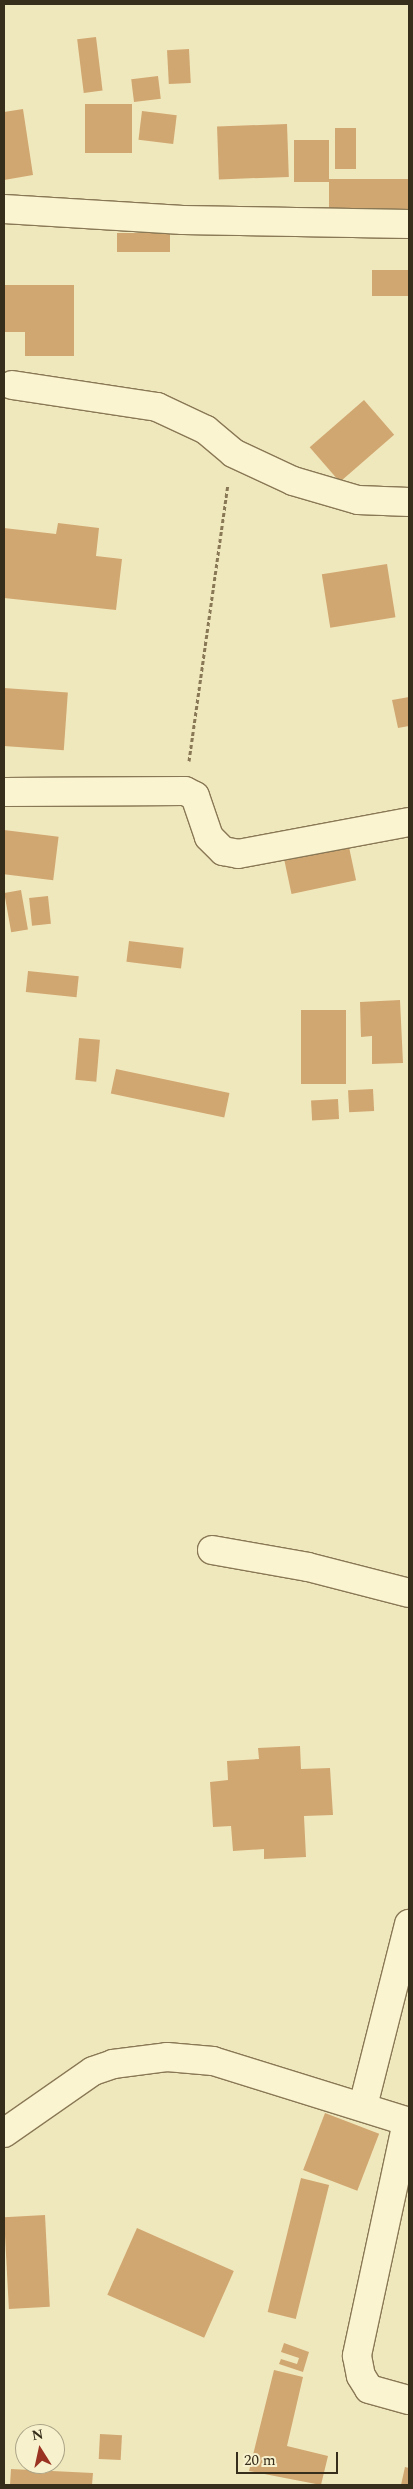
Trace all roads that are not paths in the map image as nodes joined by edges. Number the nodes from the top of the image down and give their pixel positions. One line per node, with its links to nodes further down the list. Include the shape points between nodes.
1 (4, 209): 2 (street, via 183,220)
2 (409, 224)
3 (12, 385): 4 (street, via 157,406 206,430 233,453 293,482 358,500)
4 (409, 502)
5 (4, 792): 6 (street, via 185,791 195,796 209,837 223,851 238,854)
6 (409, 822)
7 (212, 1550): 8 (street, via 308,1567)
8 (409, 1593)
9 (409, 1924): 10 (street)
10 (363, 2106): 11 (street); 12 (street, via 213,2060 167,2057 114,2064 93,2071)
11 (408, 2122): 13 (street, via 357,2356 361,2376 370,2389)
12 (4, 2133)
13 (409, 2400)

